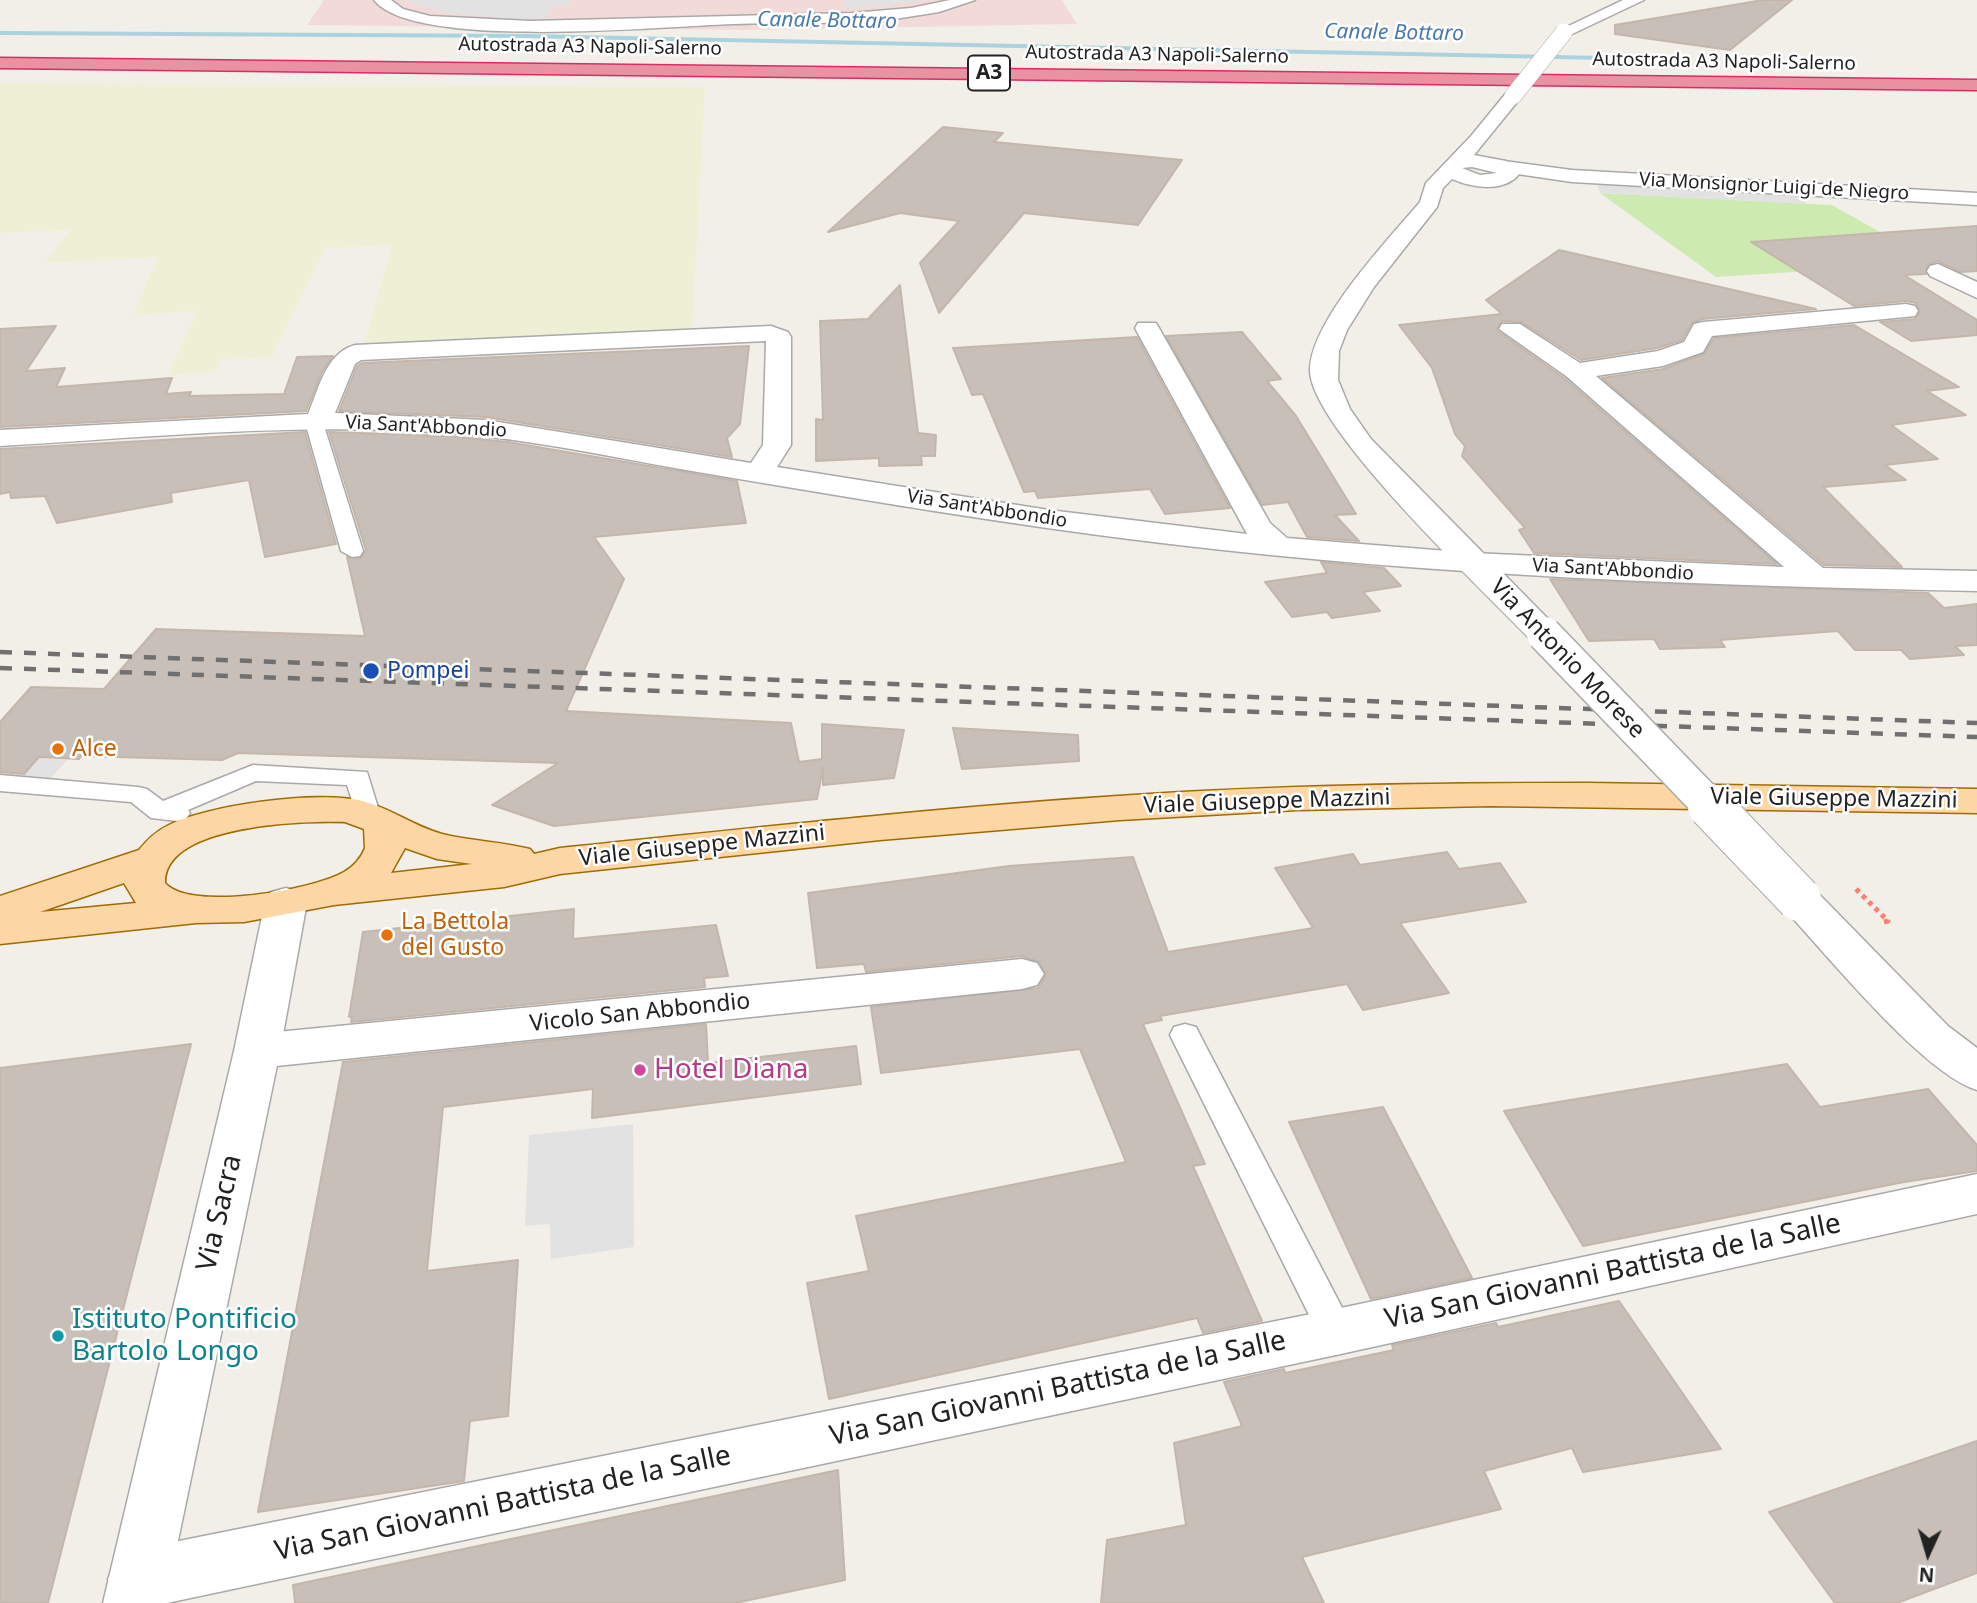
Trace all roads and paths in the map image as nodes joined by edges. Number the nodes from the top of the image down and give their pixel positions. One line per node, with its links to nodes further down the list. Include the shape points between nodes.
1 (382, 0): 2 (street, via 392,10 421,18 507,25 871,15)
2 (967, 0)
3 (1588, 0): 5 (street, Via Antonio Morese)
4 (1636, 0): 5 (street)
5 (1564, 32): 10 (street, Via Antonio Morese, bridge)
6 (0, 51): 8 (highway, Autostrada A3 Napoli-Salerno / A3)
7 (0, 63): 9 (highway, Autostrada A3 Napoli-Salerno / A3)
8 (1977, 72)
9 (1977, 85)
10 (1478, 140): 11 (street, Via Antonio Morese); 12 (street)
11 (1451, 167): 12 (street, via 1472,161); 14 (street, Via Antonio Morese, via 1433,187)
12 (1502, 172): 13 (street, Via Monsignor Luigi de Niegro); 14 (street)
13 (1977, 199)
14 (1430, 203): 26 (street, Via Antonio Morese, via 1349,307 1326,350 1323,367 1340,415 1362,445)
15 (1938, 271): 16 (street)
16 (1977, 291)
17 (1906, 311): 20 (street, via 1703,329 1694,347 1663,358)
18 (1147, 328): 24 (street, via 1258,528)
19 (1511, 330): 20 (street)
20 (1575, 371): 27 (street)
21 (318, 422): 22 (street, Via Sant'Abbondio); 23 (street, Via Sant'Abbondio, via 422,423 515,432); 23 (street, via 344,359 355,353 771,333 779,337 777,444); 25 (lane, via 316,429)
22 (0, 439)
23 (759, 472): 24 (street, Via Sant'Abbondio, via 1053,520)
24 (1277, 546): 26 (street, Via Sant'Abbondio)
25 (352, 551)
26 (1476, 564): 27 (street, Via Sant'Abbondio); 42 (street, Via Antonio Morese, bridge, via 1932,1038)
27 (1818, 580): 28 (street, Via Sant'Abbondio)
28 (1977, 581)
29 (0, 783): 32 (lane, via 138,795)
30 (1977, 801): 33 (main road, Viale Giuseppe Mazzini, via 1455,797 1203,802 921,823)
31 (374, 819): 32 (main road, Viale Giuseppe Mazzini, via 347,810 323,810 234,819); 32 (lane, via 358,778 264,772 230,780); 33 (main road, Viale Giuseppe Mazzini, via 437,846); 34 (main road, Viale Giuseppe Mazzini, via 387,836 386,851 360,881)
32 (159, 838): 35 (main road, Viale Giuseppe Mazzini); 36 (main road, via 144,873 145,888 153,900 169,908)
33 (560, 861): 34 (main road, Viale Giuseppe Mazzini, via 504,874)
34 (337, 892): 37 (main road, Viale Giuseppe Mazzini)
35 (0, 911)
36 (203, 911): 37 (street); 38 (main road)
37 (282, 923): 41 (street, Via Sacra)
38 (0, 930)
39 (1022, 974): 41 (street, Vicolo San Abbondio)
40 (1185, 1035): 44 (lane)
41 (257, 1051): 45 (street, Via Sacra)
42 (1977, 1073)
43 (1977, 1194): 44 (street, Via San Giovanni Battista de la Salle)
44 (1336, 1332): 45 (street, Via San Giovanni Battista de la Salle)
45 (136, 1591)

